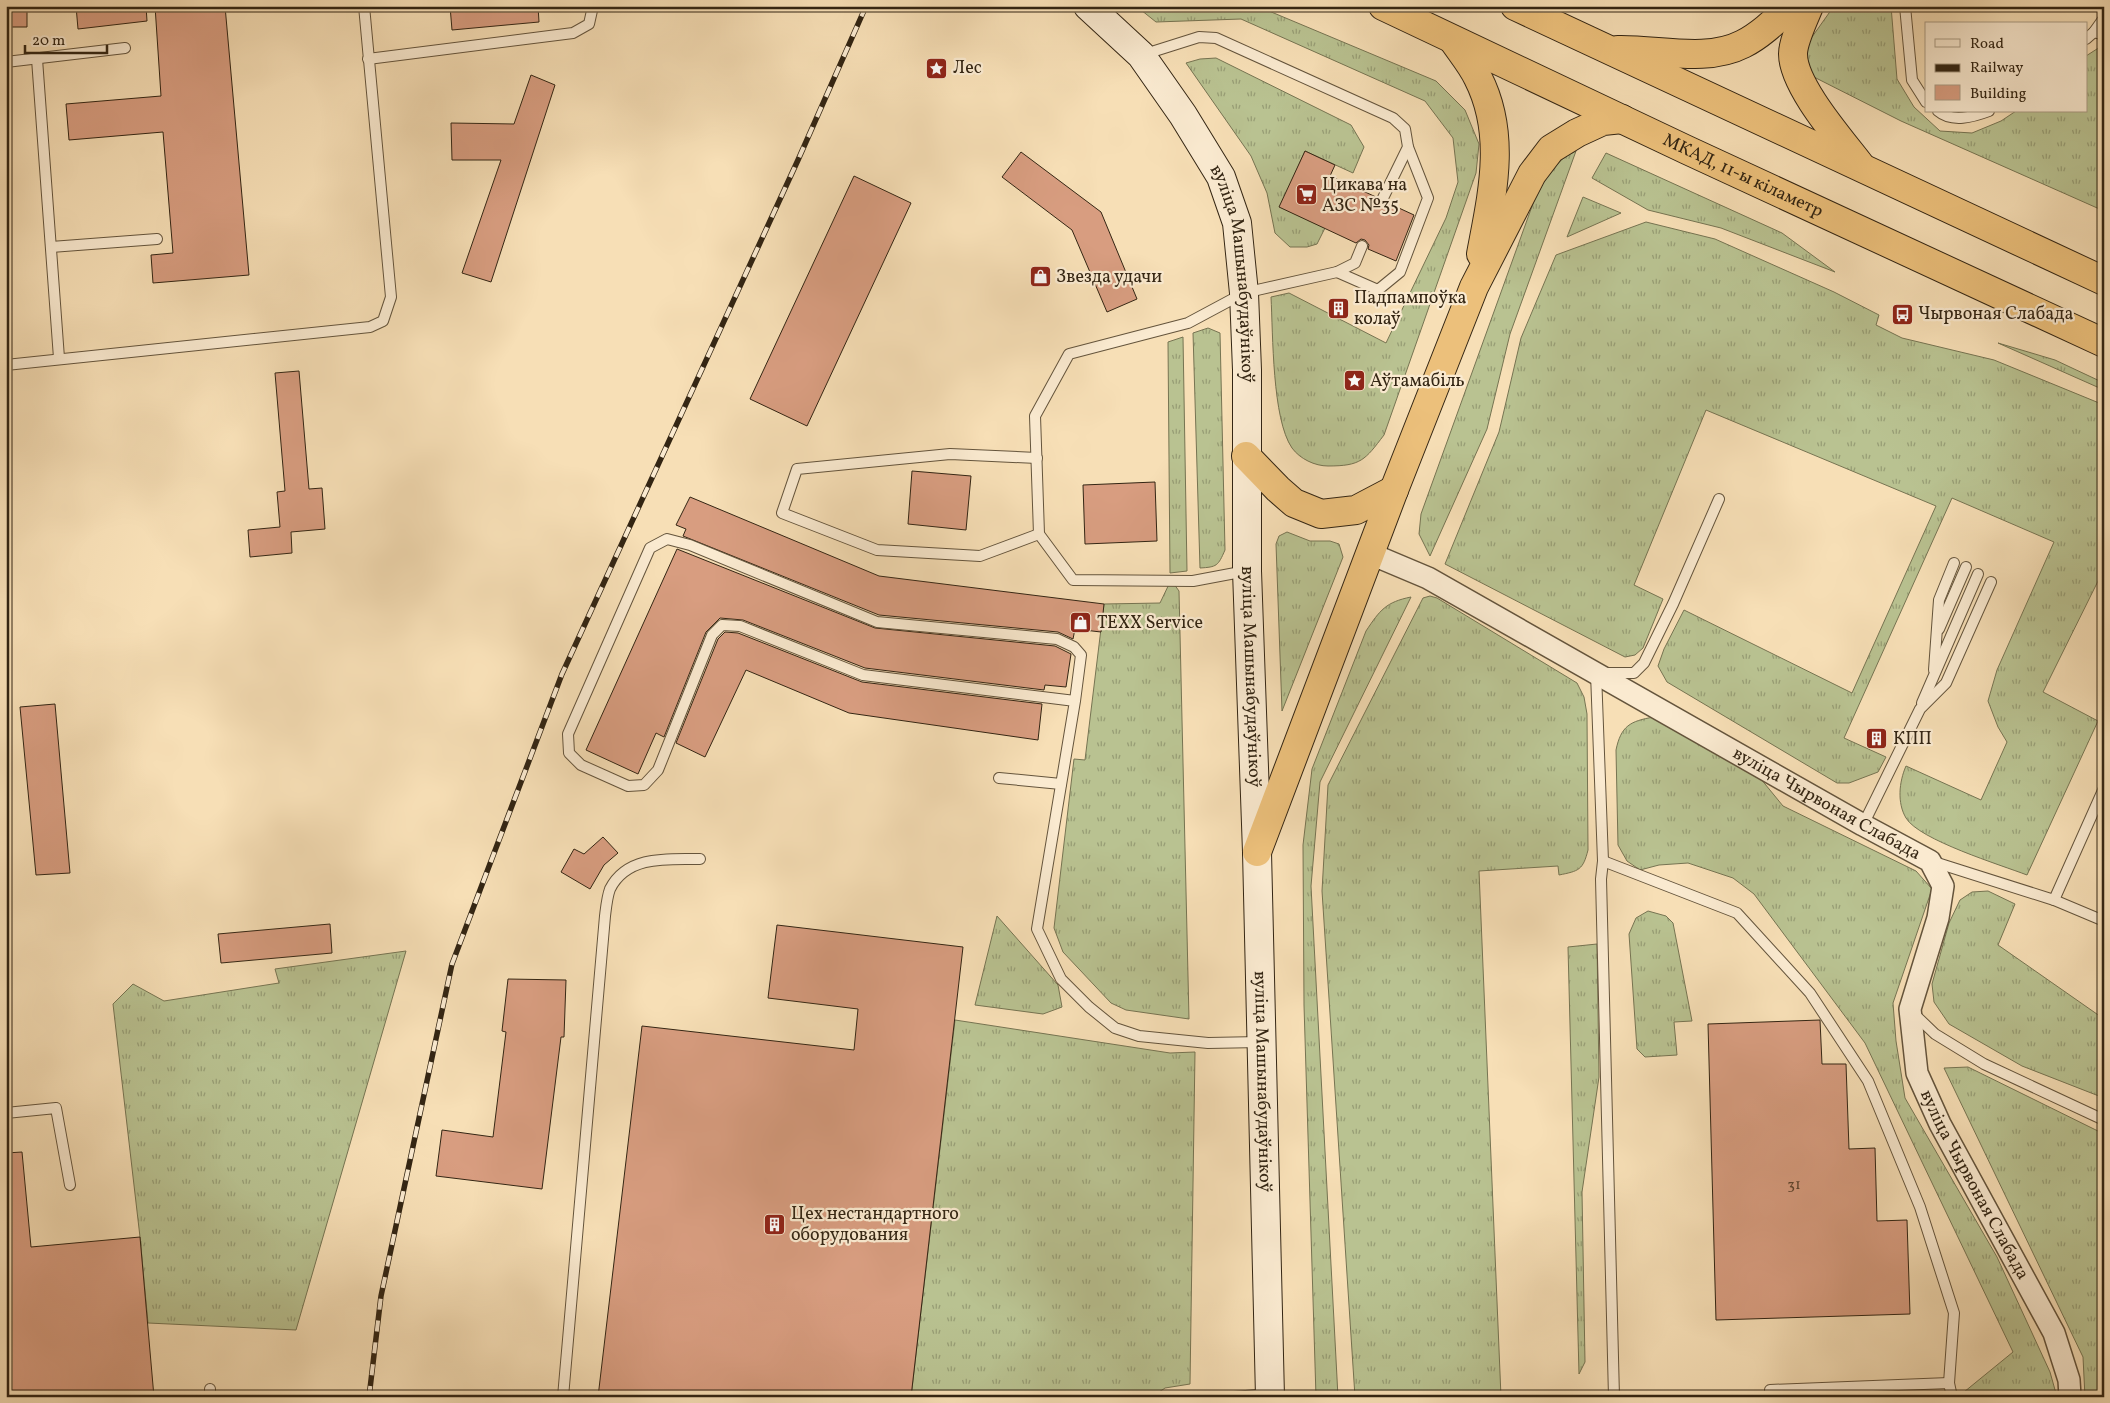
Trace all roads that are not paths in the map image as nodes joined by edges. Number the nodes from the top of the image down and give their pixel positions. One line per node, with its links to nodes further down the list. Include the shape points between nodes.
1 (364, 6): 15 (lane)
2 (593, 6): 15 (lane, via 589,24 573,33)
3 (1088, 6): 14 (main road, вуліца Машынабудаўнікоў)
4 (1383, 6): 11 (highway, МКАД, 11-ы кіламетр)
5 (1514, 6): 13 (highway)
6 (1792, 6): 13 (highway, via 1743,44 1718,53 1694,55)
7 (1809, 6): 23 (highway, via 1792,54 1799,77 1819,111)
8 (1905, 6): 18 (lane, via 1912,80)
9 (2104, 18): 10 (lane)
10 (2095, 35)
11 (1453, 40): 21 (highway, МКАД, 11-ы кіламетр); 30 (highway, via 1479,78 1493,121 1496,159 1492,195)
12 (125, 48): 16 (lane)
13 (1609, 50): 23 (highway)
14 (1141, 55): 22 (lane, via 1199,37 1216,38 1393,118 1405,129); 31 (main road, вуліца Машынабудаўнікоў, via 1221,177 1237,223)
15 (368, 58): 33 (lane, via 391,297 383,321 370,327)
16 (37, 59): 17 (lane); 27 (lane)
17 (6, 62)
18 (1925, 100)
19 (1939, 112): 20 (lane, via 1946,117 1972,118)
20 (1987, 112)
21 (1622, 119): 30 (highway, via 1603,121 1578,132 1551,150 1532,174); 32 (highway, МКАД, 11-ы кіламетр)
22 (1408, 147): 24 (lane); 28 (lane, via 1428,198 1400,272 1378,290)
23 (1863, 168): 29 (highway)
24 (1382, 200)
25 (157, 239): 27 (lane)
26 (1362, 246): 28 (lane, via 1355,263)
27 (51, 247): 33 (lane)
28 (1337, 272): 31 (lane)
29 (2104, 281)
30 (1474, 287): 37 (highway)
31 (1244, 293): 35 (main road, вуліца Машынабудаўнікоў); 36 (lane, via 1188,323 1069,354 1035,416)
32 (2104, 343)
33 (58, 358): 34 (lane)
34 (6, 365)
35 (1246, 456): 37 (highway, via 1294,503 1321,514 1356,510); 43 (main road, вуліца Машынабудаўнікоў)
36 (1037, 458): 39 (lane); 39 (lane, via 950,454 797,469 782,513 877,550 980,556)
37 (1394, 490): 40 (highway)
38 (1719, 499): 47 (lane, via 1644,664 1634,673)
39 (1039, 534): 43 (lane, via 1073,580 1193,581)
40 (1371, 554): 47 (street, вуліца Чырвоная Слабада, via 1428,578); 55 (highway)
41 (1954, 562): 46 (lane, via 1939,600)
42 (1966, 567): 46 (lane)
43 (1247, 571): 55 (main road, вуліца Машынабудаўнікоў)
44 (1978, 574): 48 (lane)
45 (1991, 582): 50 (lane, via 1946,683)
46 (1936, 636): 48 (lane)
47 (1596, 673): 54 (street, вуліца Чырвоная Слабада); 57 (lane)
48 (1933, 678): 50 (lane)
49 (1075, 701): 49 (lane, via 1081,656 1074,646 1057,638 877,622 690,544 666,539 650,548 568,734 569,753 581,765 628,786 644,786 658,770 712,635 722,625 740,626 863,675); 52 (lane)
50 (1920, 709): 54 (lane)
51 (999, 778): 52 (lane)
52 (1061, 784): 62 (lane, via 1036,929 1061,979 1115,1028 1139,1036 1208,1043)
53 (2104, 788): 59 (lane)
54 (1863, 825): 58 (street, вуліца Чырвоная Слабада)
55 (1257, 852): 62 (main road, вуліца Машынабудаўнікоў)
56 (700, 859): 69 (lane, via 658,858 642,863 623,871 610,890 605,916)
57 (1603, 860): 66 (lane, via 1737,913 1815,1001 1868,1081 1920,1206 1954,1313); 71 (lane)
58 (1930, 861): 59 (lane); 61 (street, вуліца Чырвоная Слабада, via 1944,886 1938,918)
59 (2054, 900): 60 (lane)
60 (2104, 921)
61 (1910, 1010): 64 (lane, via 1935,1034 1984,1064); 73 (street, вуліца Чырвоная Слабада, via 1918,1073 1940,1124 2054,1333 2069,1380)
62 (1261, 1042): 68 (main road, вуліца Машынабудаўнікоў)
63 (6, 1113): 65 (lane, via 56,1108)
64 (2104, 1120)
65 (70, 1184)
66 (1949, 1383): 67 (lane); 72 (lane)
67 (1770, 1390)
68 (1270, 1395): 70 (lane)
69 (564, 1397)
70 (1234, 1397)
71 (1614, 1397)
72 (1952, 1397)
73 (2070, 1397)

